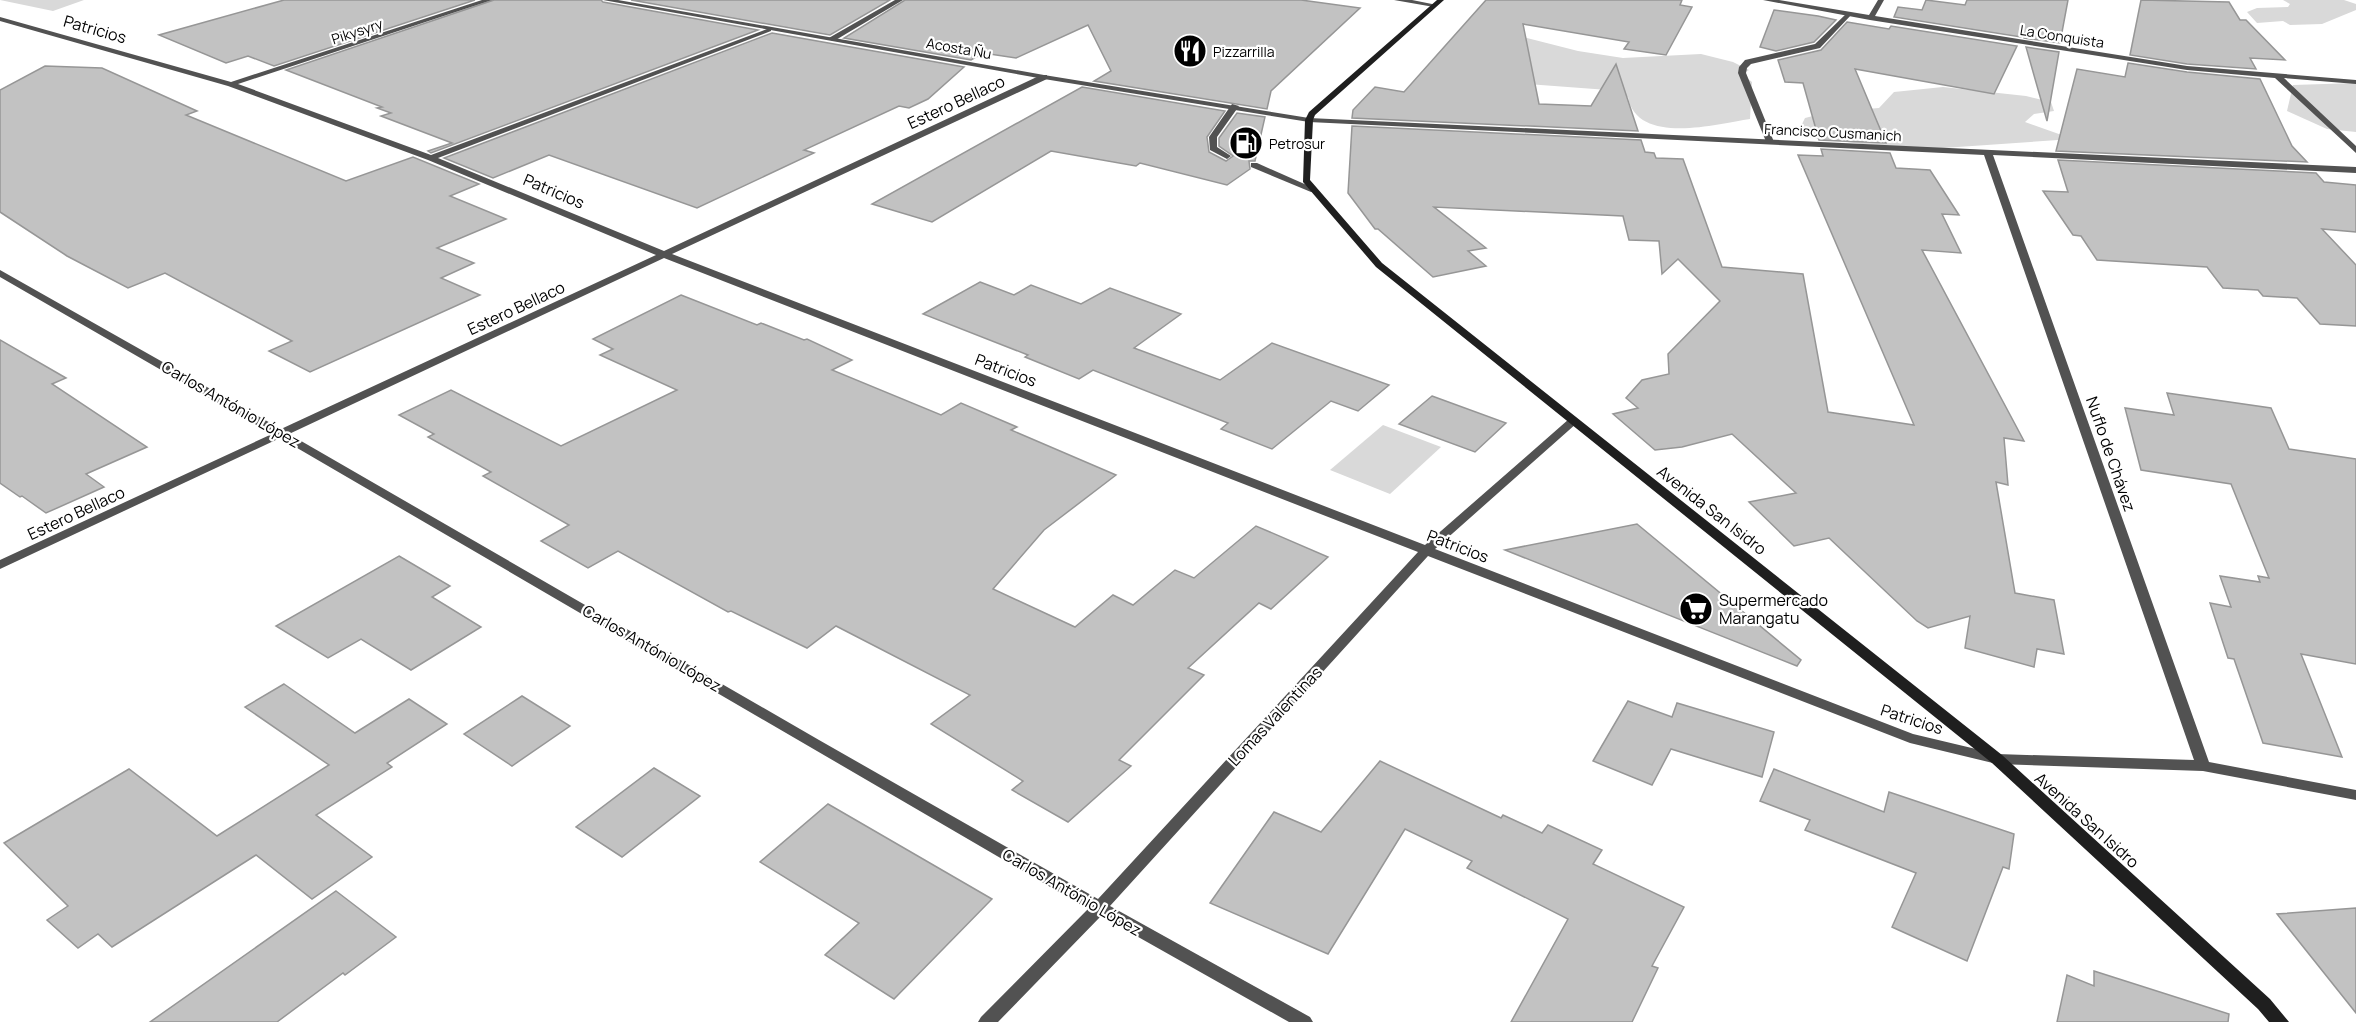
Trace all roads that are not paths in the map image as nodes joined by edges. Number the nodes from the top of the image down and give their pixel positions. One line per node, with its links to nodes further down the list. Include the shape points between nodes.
1 (489, 0): 16 (street, Pikysyry)
2 (606, 0): 11 (street, Acosta Ñu)
3 (900, 0): 12 (street)
4 (1397, 0): 7 (street)
5 (1766, 0): 8 (street, La Conquista)
6 (1881, 0): 9 (street)
7 (1437, 3): 18 (main road)
8 (1849, 14): 9 (street, La Conquista); 19 (street, via 1817,46 1748,62 1743,67 1742,74)
9 (1870, 18): 14 (street, La Conquista, via 2187,68)
10 (0, 19): 16 (street, Patricios)
11 (769, 30): 12 (street, Acosta Ñu); 23 (street)
12 (831, 39): 13 (street, Acosta Ñu)
13 (1044, 77): 17 (street, Acosta Ñu); 27 (street, Estero Bellaco)
14 (2278, 77): 15 (street, La Conquista); 20 (street)
15 (2356, 81)
16 (231, 84): 23 (street, Patricios)
17 (1235, 106): 18 (street, Acosta Ñu); 22 (street, via 1213,137 1212,148)
18 (1309, 120): 19 (street, Francisco Cusmanich); 26 (main road, Avenida San Isidro, via 1306,180)
19 (1770, 142): 21 (street, Francisco Cusmanich)
20 (2356, 151)
21 (1988, 153): 25 (street, Francisco Cusmanich); 34 (street, Nuflo de Chávez)
22 (1227, 156)
23 (431, 158): 27 (street, Patricios)
24 (1254, 165): 26 (street)
25 (2356, 171)
26 (1314, 190): 29 (main road, Avenida San Isidro, via 1379,265)
27 (665, 255): 30 (street, Estero Bellaco); 31 (street, Patricios)
28 (0, 273): 30 (street, Carlos António López)
29 (1573, 421): 31 (street, Lomas Valentinas); 33 (main road, Avenida San Isidro)
30 (283, 433): 32 (street, Estero Bellaco); 36 (street, Carlos António López)
31 (1426, 551): 33 (street, Patricios, via 1910,738); 36 (street, Lomas Valentinas)
32 (0, 565)
33 (1997, 759): 34 (street, Patricios); 39 (main road, Avenida San Isidro)
34 (2203, 766): 35 (street, Patricios)
35 (2356, 795)
36 (1098, 909): 37 (street, Lomas Valentinas); 38 (street, Carlos António López)
37 (987, 1022)
38 (1304, 1022)
39 (2280, 1022)

